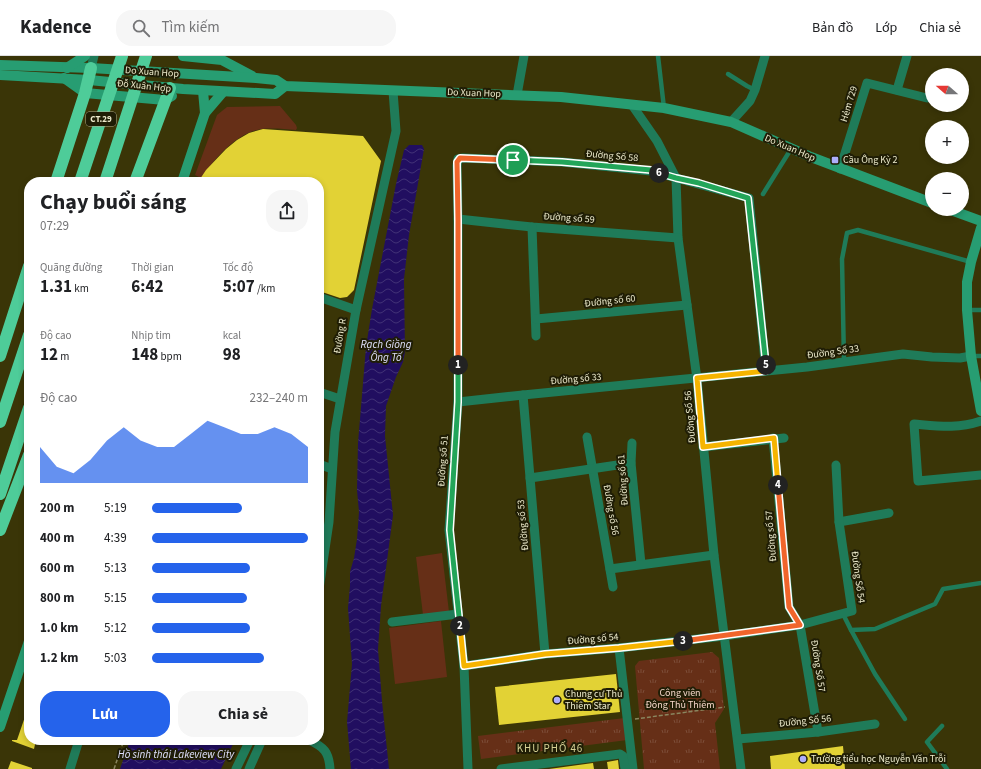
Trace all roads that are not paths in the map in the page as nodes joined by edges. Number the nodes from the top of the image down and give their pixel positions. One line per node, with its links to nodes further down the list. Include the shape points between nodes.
1 (85, 56): 12 (main road)
2 (94, 56): 14 (street)
3 (122, 56): 39 (highway, CT.29, bridge)
4 (146, 56): 40 (highway, CT.29, bridge)
5 (183, 56): 10 (main road)
6 (524, 56): 28 (street)
7 (658, 56): 32 (lane)
8 (765, 56): 23 (street)
9 (907, 56): 24 (street)
10 (222, 58): 16 (main road); 18 (main road)
11 (0, 65): 12 (main road, Do Xuan Hop)
12 (67, 68): 14 (main road, Do Xuan Hop)
13 (0, 74): 17 (main road, Đỗ Xuân Hợp)
14 (90, 74): 16 (main road, Do Xuan Hop); 17 (main road, Đỗ Xuân Hợp); 20 (main road, Đỗ Xuân Hợp); 27 (highway)
15 (728, 74): 23 (lane)
16 (219, 76): 18 (main road, Do Xuan Hop)
17 (64, 78): 27 (main road)
18 (256, 78): 19 (main road, Do Xuan Hop, via 276,80)
19 (285, 86): 22 (main road, Do Xuan Hop); 26 (main road, Đỗ Xuân Hợp, via 275,94)
20 (170, 88): 21 (main road, Đỗ Xuân Hợp); 30 (highway)
21 (183, 90): 25 (main road, Đỗ Xuân Hợp); 30 (main road)
22 (393, 90): 28 (main road, Do Xuan Hop); 57 (street, Đường R, via 396,131)
23 (755, 90): 34 (street, via 750,101)
24 (897, 90): 29 (street, Hẻm 729); 37 (street, Hẻm 729, via 866,83)
25 (202, 91): 26 (main road, Đỗ Xuân Hợp); 33 (main road)
26 (223, 92): 33 (main road)
27 (85, 93): 30 (main road); 38 (highway)
28 (517, 95): 31 (main road, Do Xuan Hop)
29 (925, 97)
30 (165, 100): 41 (highway)
31 (632, 105): 32 (main road, Do Xuan Hop); 43 (street, Đường Số 56, via 657,141)
32 (664, 108): 34 (main road, Do Xuan Hop)
33 (205, 113): 42 (main road)
34 (731, 122): 35 (main road, Do Xuan Hop)
35 (791, 149): 37 (main road, Do Xuan Hop); 44 (lane)
36 (463, 158): 43 (street, Đường Số 58, via 562,162 651,170); 47 (street, Đường số 51, via 457,162)
37 (840, 169): 45 (main road, Do Xuan Hop)
38 (58, 177)
39 (82, 177)
40 (107, 177)
41 (137, 177)
42 (184, 177)
43 (676, 178): 52 (street, Đường Số 56); 66 (street, Đường Số 58, via 748,198)
44 (762, 194)
45 (925, 200)
46 (966, 216): 48 (main road)
47 (458, 220): 49 (street, Đường số 59); 71 (street, Đường số 51)
48 (977, 220): 51 (main road)
49 (532, 227): 52 (street, Đường số 59); 60 (street)
50 (981, 228): 51 (main road)
51 (979, 237): 53 (main road)
52 (678, 238): 56 (street, Đường Số 56)
53 (971, 262): 58 (main road, via 967,282); 65 (lane, via 858,230 847,234 842,259)
54 (24, 282): 63 (highway)
55 (324, 299): 57 (street)
56 (687, 305): 60 (street, Đường số 60); 67 (street, Đường Số 56)
57 (356, 310): 70 (street, Đường R)
58 (967, 310): 59 (lane); 64 (main road)
59 (981, 310)
60 (536, 319): 61 (street)
61 (536, 336)
62 (24, 350): 74 (highway)
63 (0, 356)
64 (976, 356): 65 (street, Đường Số 33, via 932,358 903,354); 72 (main road)
65 (844, 362): 66 (street, Đường Số 33)
66 (766, 371): 67 (street, Đường Số 33)
67 (697, 378): 69 (street, Đường số 33); 80 (street, Đường Số 56)
68 (324, 394): 70 (street)
69 (523, 395): 71 (street, Đường số 33); 88 (street, Đường số 53)
70 (340, 399): 85 (street, Đường R, via 334,432)
71 (458, 402): 100 (street, Đường số 51, via 450,530)
72 (981, 411)
73 (981, 421): 87 (street, via 959,427 914,424 918,481)
74 (0, 422)
75 (24, 423): 89 (highway)
76 (587, 438): 86 (street, Đường số 56)
77 (774, 438): 78 (street); 80 (street); 99 (street, Đường số 57)
78 (784, 438)
79 (632, 442): 81 (street, Đường số 61)
80 (703, 447): 94 (street, Đường Số 56)
81 (631, 463): 86 (street); 95 (street, Đường số 61)
82 (836, 465): 91 (street, Đường Số 54)
83 (324, 466): 85 (street)
84 (24, 468): 92 (highway)
85 (332, 469): 93 (street, Đường R, via 329,522)
86 (593, 469): 88 (street); 96 (street, Đường số 56)
87 (981, 475)
88 (530, 478): 107 (street, Đường số 53)
89 (0, 494)
90 (889, 514): 91 (street)
91 (839, 522): 101 (street, Đường Số 54, via 852,611)
92 (0, 530)
93 (324, 535)
94 (714, 555): 95 (street); 105 (street, Đường Số 56)
95 (641, 564): 96 (street)
96 (610, 568): 98 (street, Đường số 56)
97 (981, 583): 104 (lane, via 943,589 935,604 875,629)
98 (613, 588)
99 (789, 607): 103 (street, Đường Số 57)
100 (458, 614): 102 (street); 109 (street, Đường số 51)
101 (843, 614): 103 (street); 104 (lane)
102 (392, 622)
103 (800, 625): 105 (street); 114 (street, Đường Số 57)
104 (851, 630): 110 (lane)
105 (724, 636): 106 (street, Đường số 54); 115 (street, Đường Số 56)
106 (619, 648): 107 (street, Đường số 54); 127 (street)
107 (545, 654): 109 (street, Đường số 54)
108 (24, 656): 113 (main road)
109 (464, 666): 124 (street, Đường số 51)
110 (904, 719)
111 (875, 724): 114 (street, Đường Số 56)
112 (942, 726): 129 (lane, via 927,742)
113 (0, 727)
114 (818, 732): 115 (street, Đường Số 56)
115 (738, 739): 128 (street, Đường Số 56)
116 (78, 745): 120 (street)
117 (248, 745): 121 (street)
118 (260, 745): 122 (street)
119 (318, 745): 123 (street, via 324,748 329,757)
120 (70, 769)
121 (236, 769)
122 (249, 769)
123 (330, 769)
124 (468, 769)
125 (501, 769): 126 (street, via 620,754 623,756)
126 (625, 769)
127 (633, 769)
128 (740, 769)
129 (947, 769)

